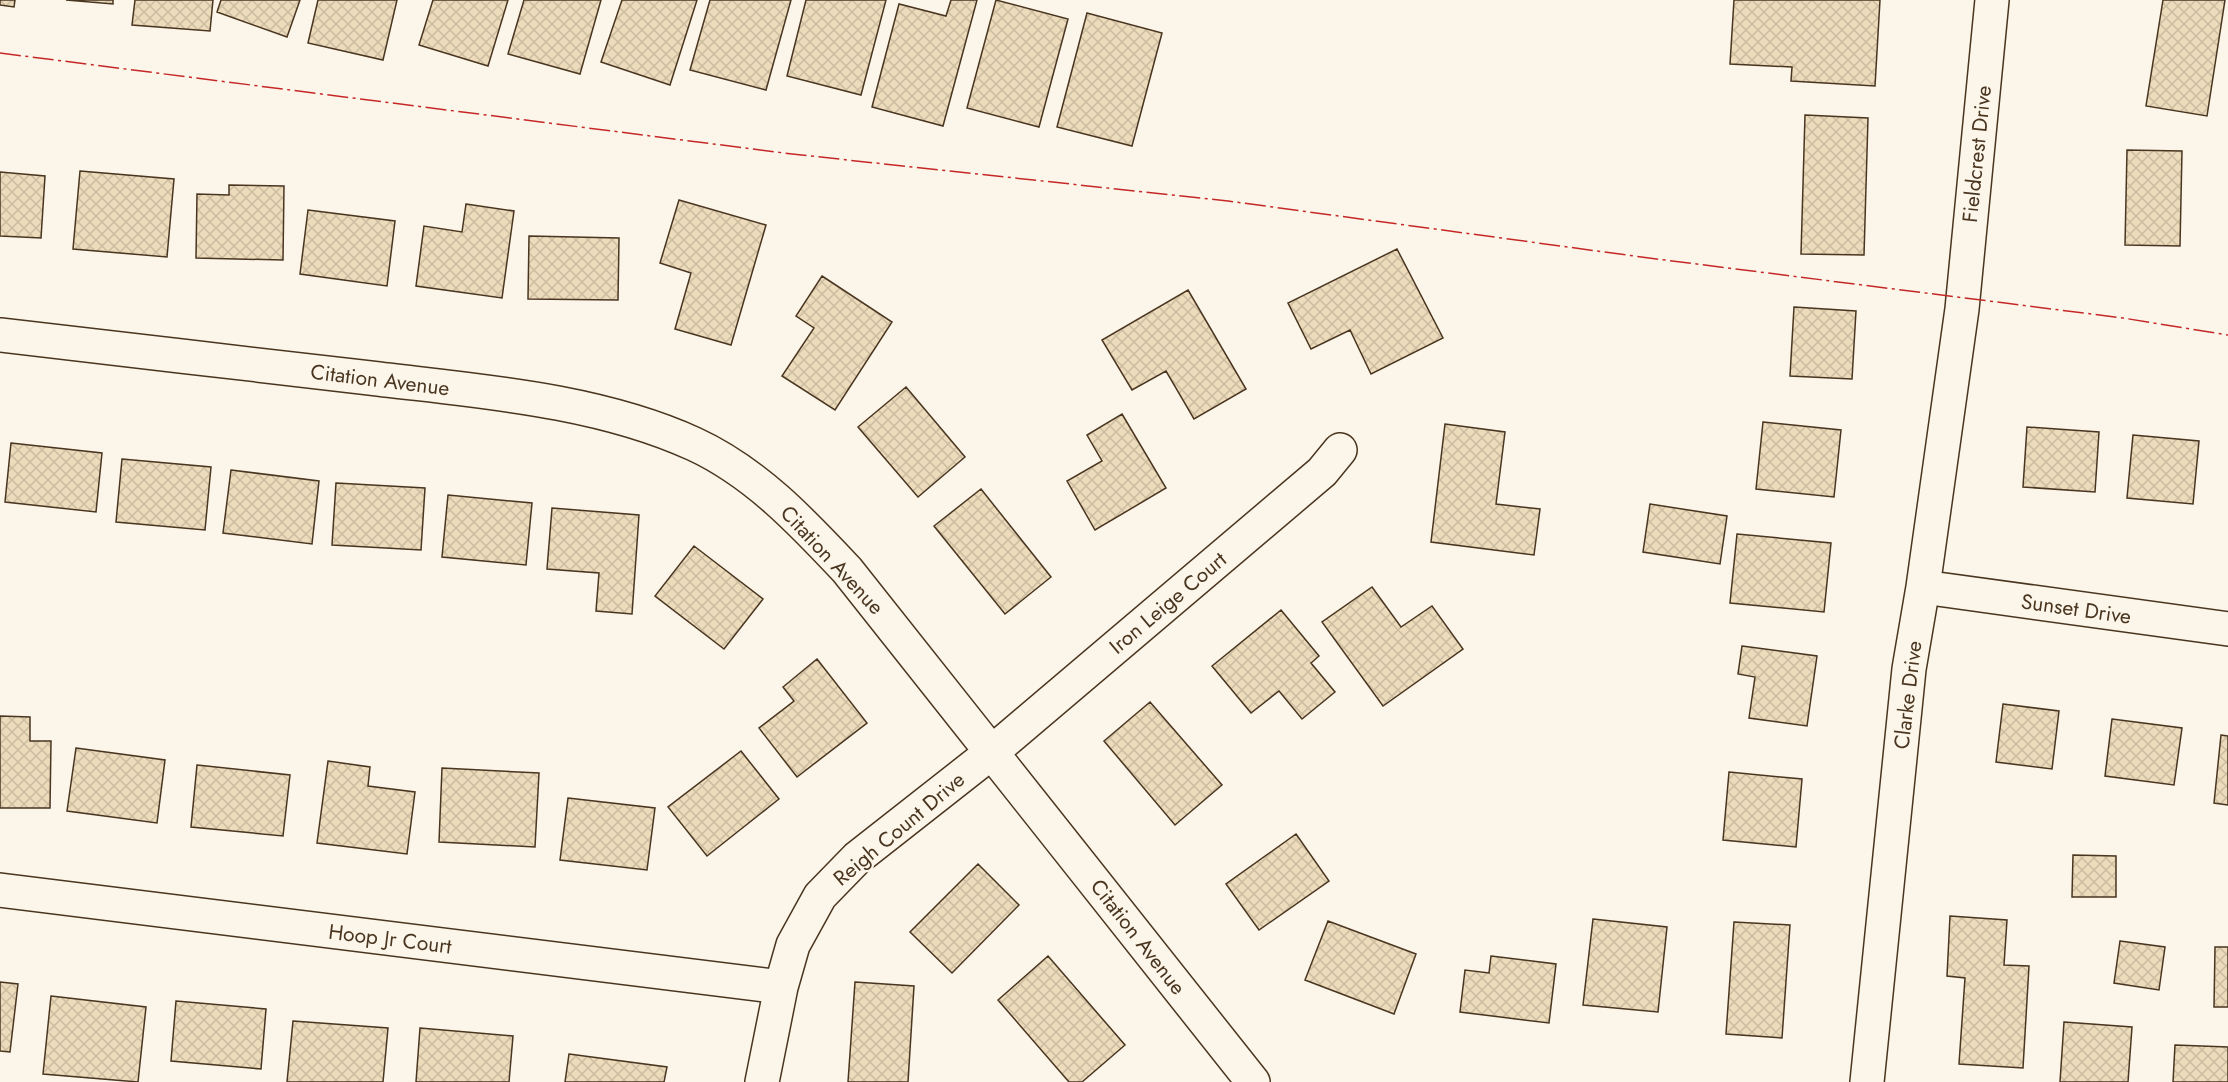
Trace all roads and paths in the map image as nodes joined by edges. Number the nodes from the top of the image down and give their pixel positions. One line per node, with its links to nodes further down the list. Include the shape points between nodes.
1 (1992, 0): 2 (street, Fieldcrest Drive)
2 (1962, 309): 5 (street, Clarke Drive)
3 (0, 335): 7 (street, Citation Avenue, via 574,406 636,421 695,445 750,478 801,521 847,570)
4 (1340, 450): 7 (street, Iron Leige Court, via 1322,472)
5 (1923, 587): 6 (street, Sunset Drive); 12 (street, Clarke Drive, via 1910,669)
6 (2228, 629)
7 (992, 752): 9 (street, Reigh Count Drive, via 857,858 820,896 793,945); 11 (street, Citation Avenue)
8 (0, 890): 9 (street, Hoop Jr Court)
9 (781, 987): 10 (street, Reigh Count Drive)
10 (762, 1082)
11 (1253, 1082)
12 (1867, 1082)

